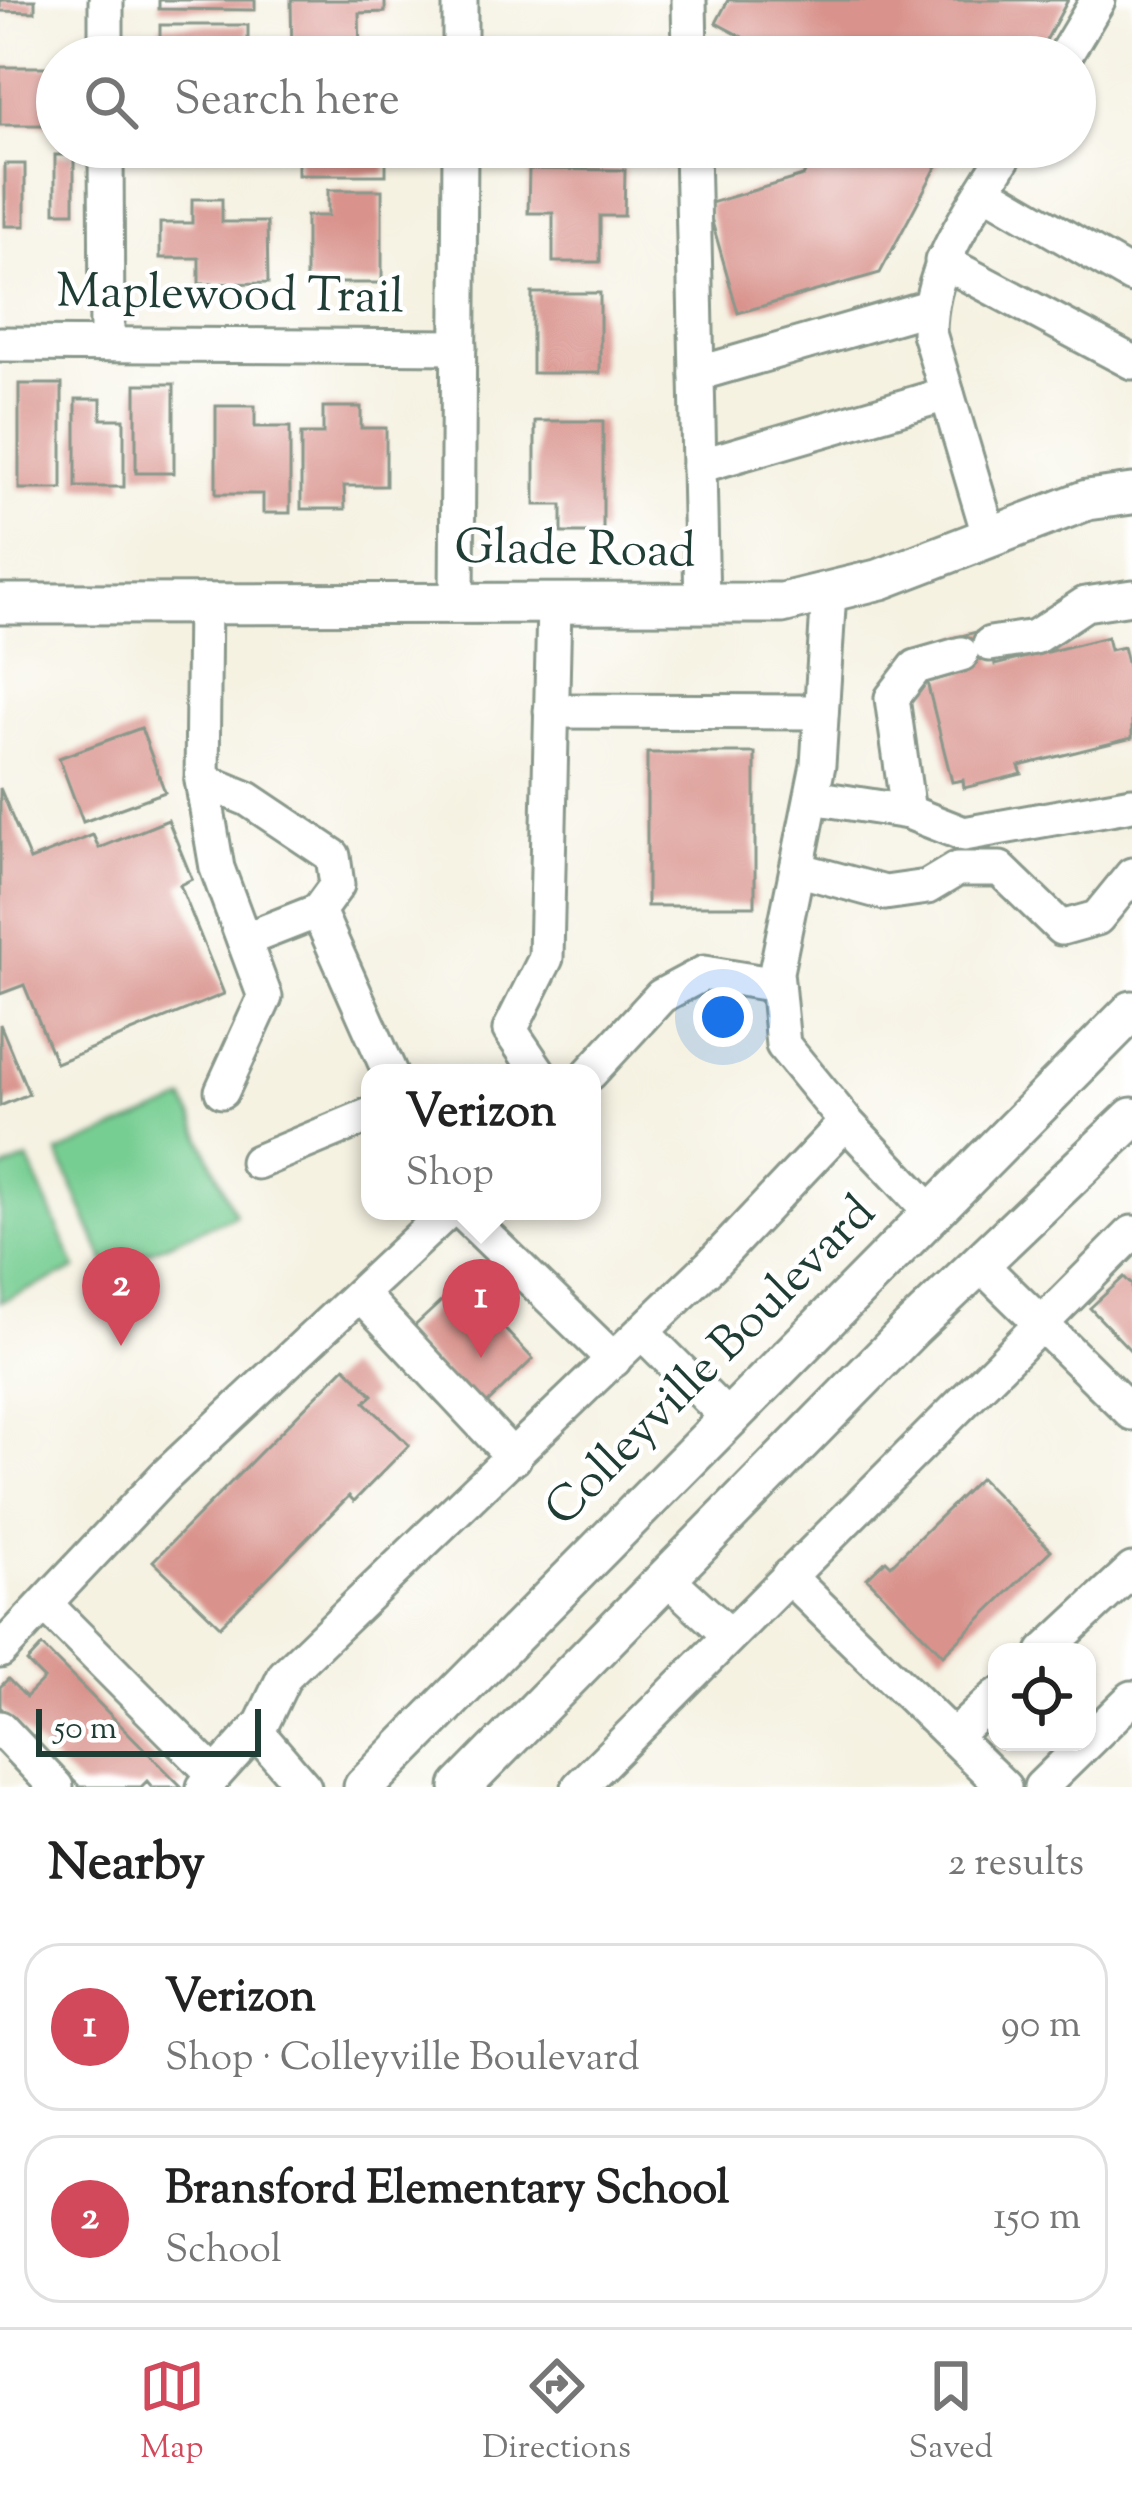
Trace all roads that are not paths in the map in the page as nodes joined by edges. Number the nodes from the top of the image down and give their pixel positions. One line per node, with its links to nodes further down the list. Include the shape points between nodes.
1 (106, 0): 5 (street)
2 (460, 0): 6 (street)
3 (689, 0): 7 (street)
4 (1098, 0): 8 (street)
5 (106, 36)
6 (460, 36)
7 (690, 36)
8 (1077, 36)
9 (106, 168): 17 (street)
10 (460, 168): 19 (street)
11 (692, 168): 21 (street)
12 (998, 168): 13 (street)
13 (985, 190): 14 (street); 15 (street)
14 (942, 261): 16 (street); 20 (street)
15 (1132, 275)
16 (928, 307): 21 (street); 22 (street)
17 (106, 342): 18 (street, Maplewood Trail); 19 (street, Maplewood Trail)
18 (0, 344)
19 (459, 347): 29 (street)
20 (1132, 362)
21 (697, 374): 23 (street)
22 (947, 394): 23 (street); 25 (street)
23 (699, 466): 32 (street)
24 (1132, 494): 25 (main road, Glade Road, via 1087,500)
25 (990, 538): 26 (main road, Glade Road)
26 (829, 592): 32 (main road, Glade Road, via 782,603); 34 (street)
27 (1132, 597): 38 (street, via 1084,604 1035,637 916,667 892,698)
28 (204, 601): 29 (main road, Glade Road); 30 (main road, Glade Road); 35 (street)
29 (457, 602): 31 (main road, Glade Road)
30 (0, 604)
31 (554, 604): 32 (main road, Glade Road); 33 (street)
32 (702, 605)
33 (551, 711): 34 (street); 46 (street, via 546,958 510,1030)
34 (821, 712): 36 (street)
35 (202, 780): 41 (street, via 248,799 333,856 337,885); 42 (street, via 217,868)
36 (812, 797): 38 (street); 39 (street)
37 (1132, 804): 38 (street, via 964,834)
38 (908, 812)
39 (797, 869): 40 (street, via 885,892 927,886 957,869 1000,868 1061,928 1097,919); 43 (street)
40 (1132, 875)
41 (318, 911): 42 (street); 45 (street)
42 (244, 940): 48 (street, via 265,997)
43 (777, 985): 47 (street, via 704,973 661,996); 51 (street, via 783,1045)
44 (1132, 1011): 53 (main road, Colleyville Boulevard)
45 (386, 1064)
46 (533, 1064)
47 (598, 1064)
48 (222, 1091)
49 (361, 1118): 52 (street)
50 (1132, 1118): 57 (main road)
51 (846, 1122): 53 (street); 60 (street)
52 (257, 1162)
53 (933, 1214): 57 (main road); 63 (main road, Colleyville Boulevard)
54 (438, 1220): 58 (street)
55 (469, 1220): 61 (street)
56 (1132, 1233): 59 (street)
57 (980, 1264): 59 (street); 67 (main road)
58 (359, 1294): 64 (street); 68 (street, via 164,1478)
59 (1042, 1324): 62 (street); 66 (street)
60 (642, 1332): 61 (street); 63 (street)
61 (614, 1360): 64 (street)
62 (1132, 1413)
63 (729, 1419): 80 (main road, Colleyville Boulevard)
64 (514, 1458): 75 (street, via 285,1675)
65 (1132, 1570): 70 (street)
66 (788, 1576): 69 (street); 76 (street)
67 (666, 1577): 69 (street); 81 (main road)
68 (45, 1604): 71 (street); 77 (street)
69 (729, 1635): 82 (street)
70 (1054, 1643)
71 (0, 1652)
72 (1132, 1699): 84 (street)
73 (988, 1704): 76 (street)
74 (0, 1728): 78 (street)
75 (256, 1731): 77 (street); 79 (street)
76 (953, 1737): 83 (street)
77 (209, 1781)
78 (56, 1787)
79 (304, 1787)
80 (364, 1787)
81 (460, 1787)
82 (579, 1787)
83 (1004, 1787)
84 (1042, 1787)

